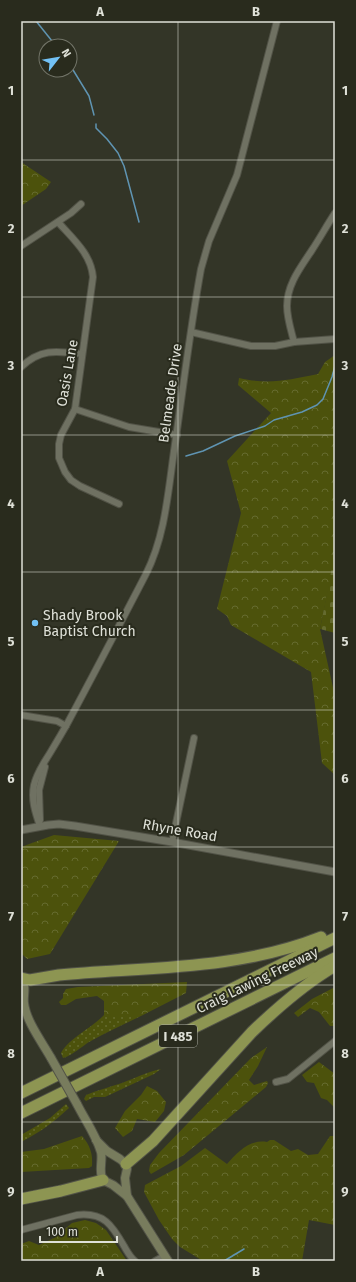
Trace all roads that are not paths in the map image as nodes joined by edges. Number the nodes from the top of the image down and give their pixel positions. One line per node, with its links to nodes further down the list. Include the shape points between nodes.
1 (277, 21): 6 (street, Belmeade Drive, via 237,175 209,241 203,262)
2 (81, 204): 4 (street)
3 (335, 213): 8 (street, via 295,275 289,293 288,318)
4 (58, 222): 5 (street); 9 (street, Oasis Lane, via 85,254 93,269)
5 (21, 246)
6 (191, 332): 8 (street, via 251,346 275,346); 12 (street, Belmeade Drive)
7 (335, 339): 8 (street)
8 (294, 342)
9 (82, 354): 10 (street, via 47,352 36,356); 11 (street, Oasis Lane)
10 (21, 367)
11 (75, 409): 12 (street, via 129,427); 13 (street, Oasis Lane, via 59,444 59,458 65,472 80,486)
12 (177, 435): 15 (street, Belmeade Drive, via 162,531 156,551)
13 (119, 504)
14 (21, 715): 15 (street, via 57,721)
15 (66, 726): 17 (street, Belmeade Drive, via 37,776 33,797)
16 (194, 738): 19 (street)
17 (40, 826): 18 (street, Rhyne Road); 19 (street, Rhyne Road, via 70,825)
18 (21, 830)
19 (172, 842): 20 (street, Rhyne Road)
20 (335, 872)
21 (335, 932): 25 (highway, via 287,950 237,960)
22 (335, 938): 30 (highway, Craig Lawing Freeway / I 485)
23 (335, 958): 31 (highway, Craig Lawing Freeway / I 485)
24 (335, 966): 33 (highway, via 297,991 270,1015 153,1141)
25 (21, 979): 27 (main road, via 25,988 24,1003)
26 (21, 1010): 27 (main road)
27 (28, 1017): 32 (main road, bridge)
28 (335, 1041): 29 (street, via 288,1079)
29 (276, 1082)
30 (21, 1092)
31 (21, 1113)
32 (96, 1140): 33 (main road); 35 (main road, via 102,1158 100,1173)
33 (126, 1164): 34 (main road)
34 (125, 1178): 35 (main road, via 120,1183); 36 (main road)
35 (108, 1183): 36 (main road); 37 (highway)
36 (128, 1196): 39 (main road)
37 (21, 1199)
38 (21, 1230): 40 (street, via 78,1215 97,1215 111,1225)
39 (166, 1258): 41 (street)
40 (135, 1261)
41 (155, 1261)

